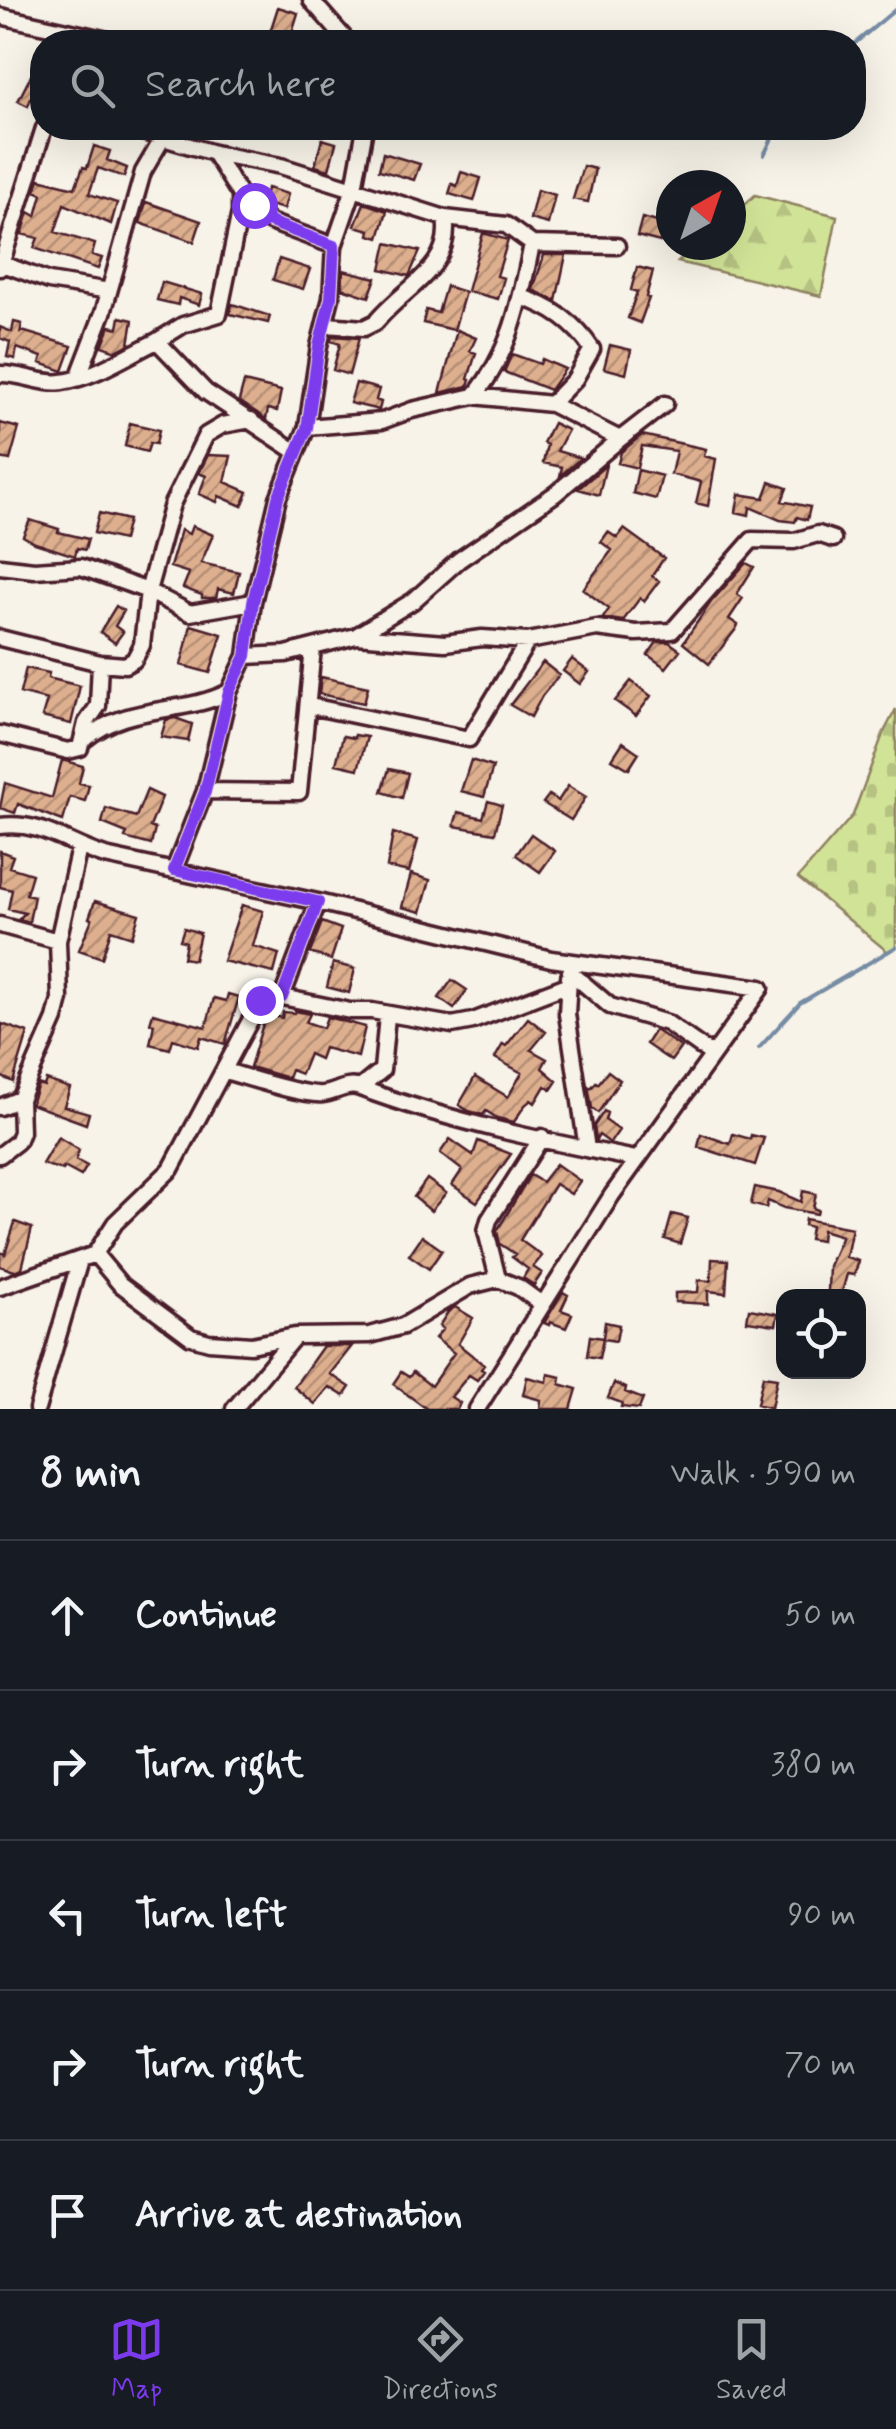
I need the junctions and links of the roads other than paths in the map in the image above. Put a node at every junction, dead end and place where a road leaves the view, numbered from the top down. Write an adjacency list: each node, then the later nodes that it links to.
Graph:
1 (311, 0): 4 (street)
2 (0, 16): 3 (street)
3 (63, 30)
4 (337, 30)
5 (40, 140): 16 (street)
6 (167, 140): 17 (street)
7 (185, 140): 9 (street)
8 (363, 140): 10 (street)
9 (214, 153): 10 (street); 11 (street)
10 (354, 188): 12 (street); 14 (street)
11 (240, 194): 14 (street); 20 (street)
12 (446, 218): 13 (street); 19 (street)
13 (532, 244): 15 (street); 18 (street)
14 (334, 246): 19 (street)
15 (616, 246)
16 (0, 265): 17 (street)
17 (109, 291): 22 (street)
18 (521, 297): 23 (street); 24 (street)
19 (327, 325): 27 (street)
20 (157, 341): 22 (street); 26 (street)
21 (0, 374): 22 (street)
22 (78, 378)
23 (474, 396): 24 (street); 27 (street)
24 (552, 404): 28 (street)
25 (666, 404): 28 (street)
26 (251, 420): 29 (street); 32 (street)
27 (307, 428): 29 (street)
28 (620, 440): 34 (street)
29 (295, 452): 33 (street)
30 (833, 539): 36 (street)
31 (0, 566): 32 (street)
32 (148, 592): 33 (street); 39 (street)
33 (253, 602): 38 (street)
34 (356, 636): 36 (street); 37 (street)
35 (0, 638): 39 (street)
36 (528, 641): 41 (street)
37 (313, 648): 38 (street); 41 (street)
38 (246, 656): 40 (street)
39 (100, 664): 43 (street)
40 (229, 692): 43 (street); 44 (street)
41 (310, 706): 44 (street)
42 (0, 734): 43 (street)
43 (84, 740)
44 (205, 792): 47 (street)
45 (0, 826): 46 (street)
46 (79, 848): 47 (street); 50 (street)
47 (174, 870): 48 (street)
48 (318, 902): 51 (street); 52 (street)
49 (0, 926): 50 (street)
50 (58, 941): 57 (street)
51 (569, 973): 53 (street); 54 (street); 54 (street); 60 (street)
52 (282, 997): 53 (street); 55 (street)
53 (387, 1016): 56 (street)
54 (712, 1054): 62 (street)
55 (225, 1071): 56 (street); 63 (street)
56 (360, 1088): 59 (street)
57 (20, 1099): 58 (street); 61 (street)
58 (0, 1107)
59 (542, 1138): 60 (street); 65 (street)
60 (586, 1149): 62 (street)
61 (0, 1155)
62 (636, 1159): 67 (street)
63 (95, 1254): 64 (street); 68 (street)
64 (80, 1260): 66 (street); 69 (street)
65 (498, 1280): 67 (street); 68 (street)
66 (0, 1287)
67 (543, 1305): 71 (street)
68 (295, 1336): 70 (street)
69 (38, 1409)
70 (234, 1409)
71 (477, 1409)

